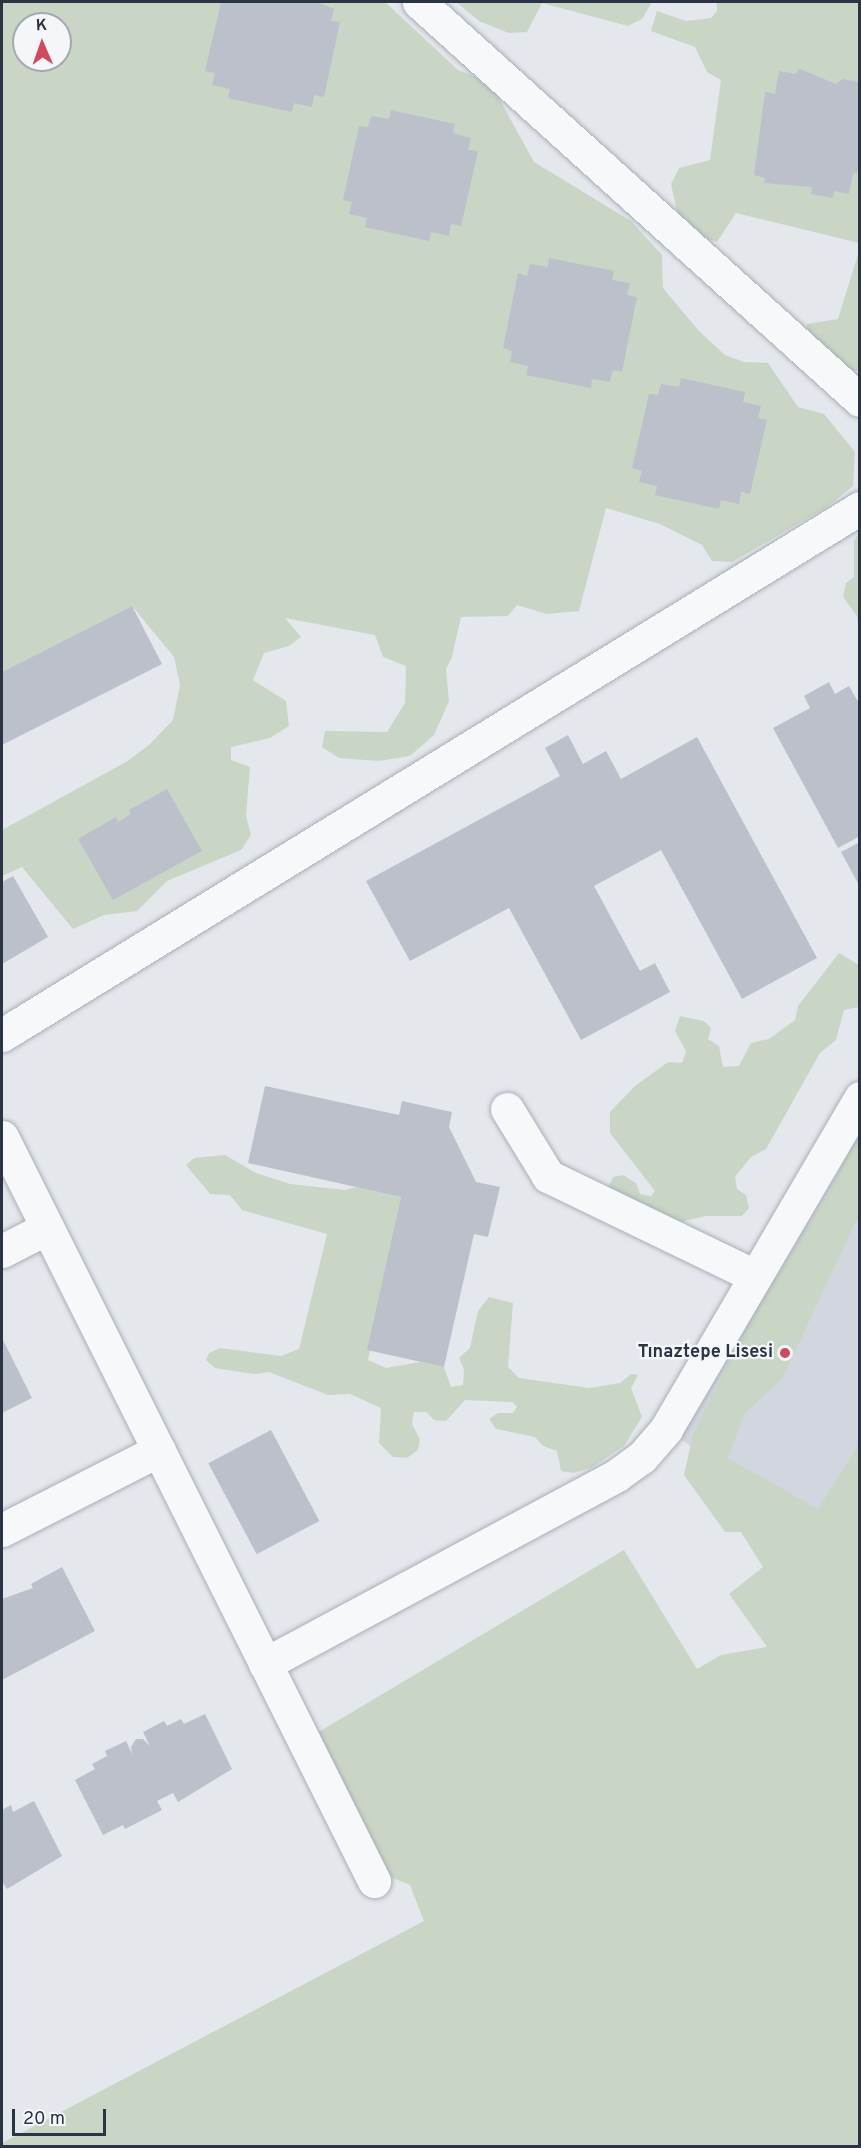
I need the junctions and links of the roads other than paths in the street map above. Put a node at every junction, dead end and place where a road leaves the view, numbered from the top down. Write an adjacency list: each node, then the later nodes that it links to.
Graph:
1 (419, 2): 2 (street)
2 (860, 400)
3 (860, 508): 4 (street)
4 (2, 1035)
5 (860, 1098): 10 (street)
6 (507, 1108): 10 (street)
7 (2, 1137): 8 (street)
8 (47, 1228): 9 (street); 11 (street)
9 (2, 1251)
10 (755, 1276): 13 (street)
11 (159, 1450): 12 (street); 13 (street)
12 (2, 1530)
13 (265, 1664): 14 (street)
14 (374, 1881)

